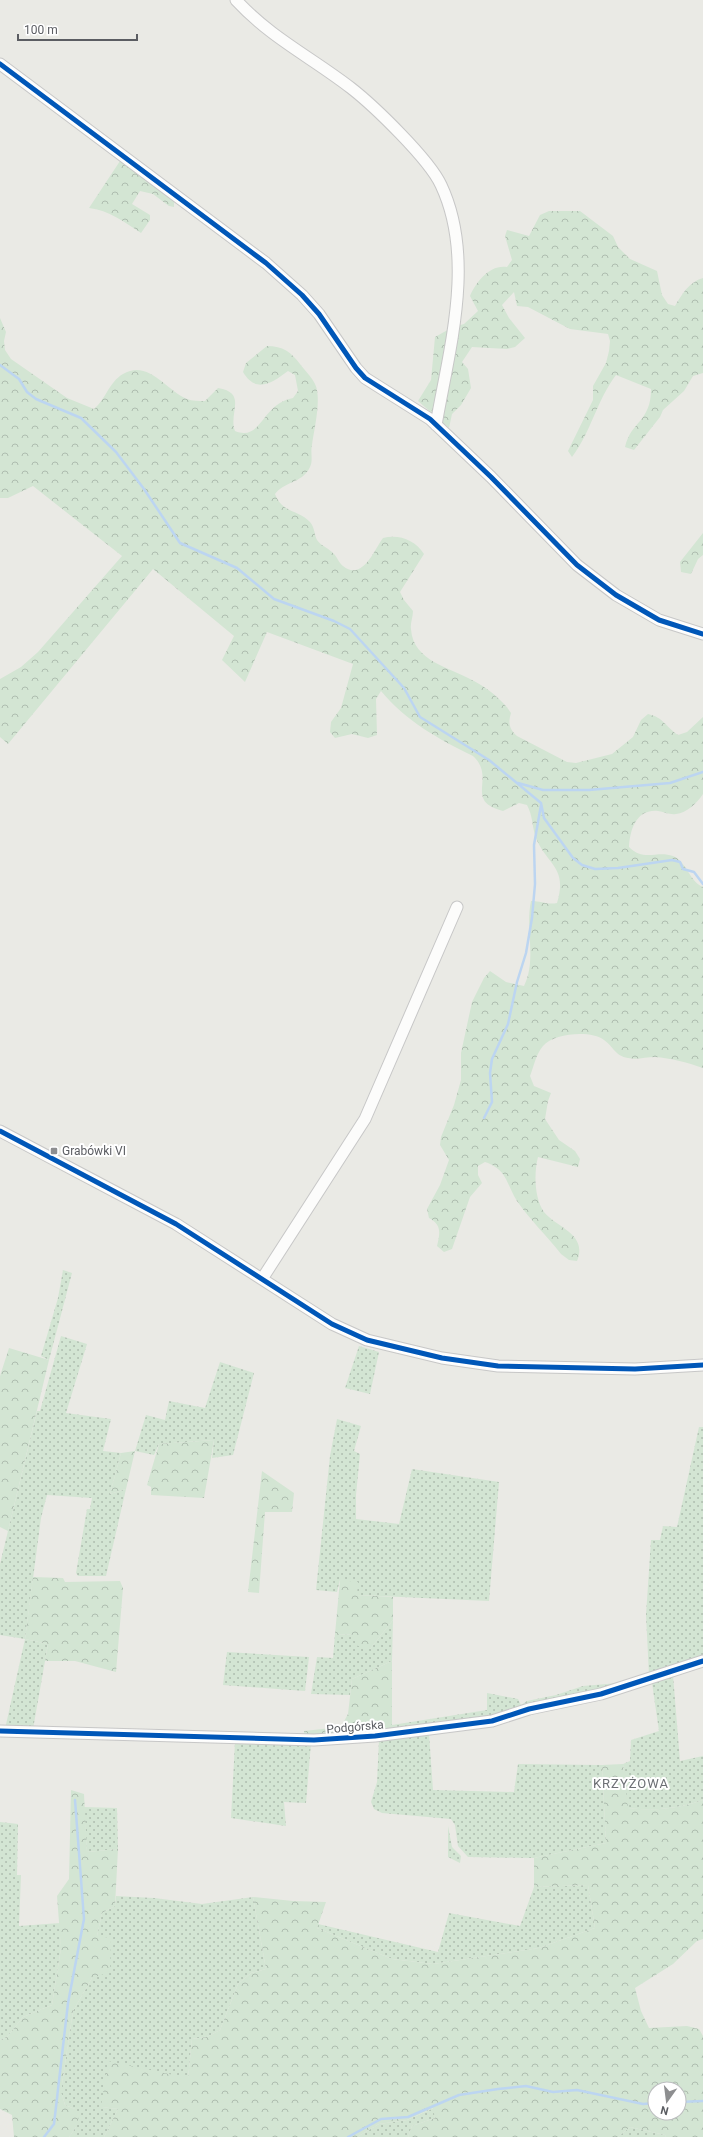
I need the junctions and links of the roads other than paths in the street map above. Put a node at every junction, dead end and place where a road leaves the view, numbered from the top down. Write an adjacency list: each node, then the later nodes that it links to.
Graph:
1 (236, 0): 3 (street)
2 (0, 64): 3 (street)
3 (436, 425): 4 (street)
4 (703, 634)
5 (457, 907): 7 (street)
6 (0, 1131): 7 (street)
7 (262, 1279): 8 (street)
8 (703, 1365)
9 (703, 1661): 10 (street, Podgórska)
10 (0, 1732)

